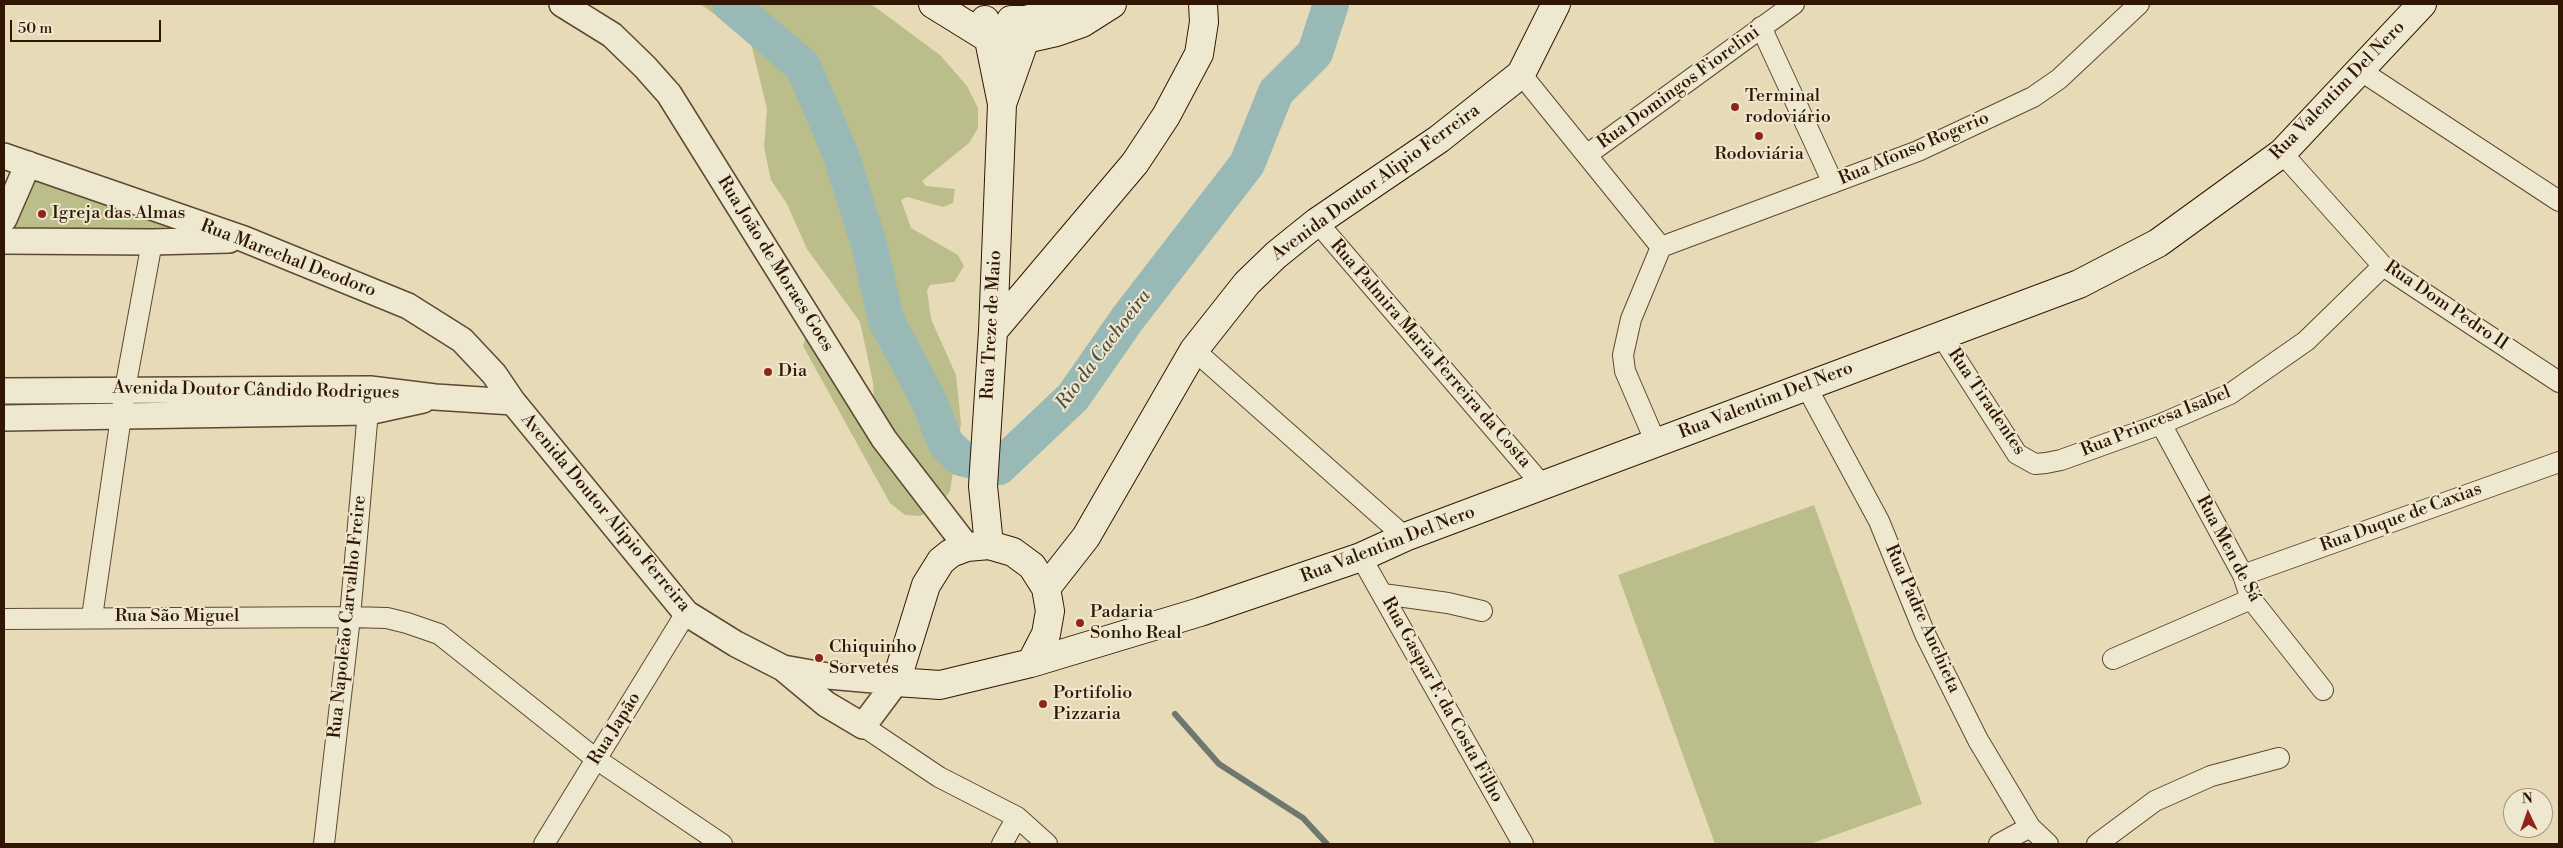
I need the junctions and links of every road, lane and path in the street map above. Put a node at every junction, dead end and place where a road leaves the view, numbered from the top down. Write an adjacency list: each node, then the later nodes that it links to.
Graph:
1 (562, 4): 46 (street, Rua João de Moraes Goes)
2 (933, 4): 11 (main road)
3 (1072, 4): 10 (main road)
4 (1112, 4): 10 (main road)
5 (1204, 4): 29 (main road)
6 (1556, 4): 14 (main road, Avenida Doutor Alipio Ferreira)
7 (1794, 4): 12 (street, Rua Domingos Fiorelini)
8 (2139, 4): 20 (street, Rua Afonso Rogerio)
9 (2422, 4): 13 (main road, Rua Valentim Del Nero)
10 (1024, 21): 11 (main road); 15 (main road, Rua Treze de Maio)
11 (983, 22): 15 (main road, Rua Treze de Maio)
12 (1761, 28): 17 (street, Rua Domingos Fiorelini); 20 (street)
13 (2361, 71): 16 (main road, Rua Valentim Del Nero); 21 (street)
14 (1521, 74): 17 (street); 23 (main road, Avenida Doutor Alipio Ferreira)
15 (1002, 104): 29 (main road, Rua Treze de Maio)
16 (2282, 153): 28 (street, Rua Dom Pedro II); 30 (main road, Rua Valentim Del Nero)
17 (1588, 154): 27 (street)
18 (4, 156): 19 (street, Rua Marechal Deodoro)
19 (28, 164): 22 (street); 24 (street, Rua Marechal Deodoro)
20 (1833, 183): 27 (street, Rua Afonso Rogerio)
21 (2559, 201)
22 (4, 219)
23 (1317, 222): 31 (main road, Avenida Doutor Alipio Ferreira); 44 (street, Rua Palmira Maria Ferreira da Costa)
24 (244, 239): 26 (street); 37 (street, Rua Marechal Deodoro)
25 (4, 241): 26 (street)
26 (152, 242): 34 (street)
27 (1661, 247): 41 (street)
28 (2383, 266): 32 (street, Rua Dom Pedro II); 40 (street, Rua Princesa Isabel)
29 (993, 331): 46 (main road, Rua Treze de Maio)
30 (1941, 335): 33 (main road, Rua Valentim Del Nero); 43 (street, Rua Tiradentes)
31 (1194, 350): 45 (street); 49 (main road, Avenida Doutor Alipio Ferreira)
32 (2559, 382)
33 (1806, 386): 41 (main road, Rua Valentim Del Nero); 66 (street, Rua Padre Anchieta)
34 (125, 389): 35 (street, Avenida Doutor Cândido Rodrigues); 36 (street, Avenida Doutor Cândido Rodrigues); 39 (street)
35 (4, 391)
36 (369, 400): 37 (street, Avenida Doutor Cândido Rodrigues); 39 (street, Avenida Doutor Cândido Rodrigues); 55 (street, Rua Napoleão Carvalho Freire)
37 (513, 402): 53 (street, Avenida Doutor Alipio Ferreira)
38 (4, 418): 39 (street, Avenida Doutor Cândido Rodrigues)
39 (120, 418): 54 (street)
40 (2160, 424): 43 (street, Rua Princesa Isabel); 48 (street, Rua Men de Sá)
41 (1656, 443): 44 (main road, Rua Valentim Del Nero)
42 (2559, 462): 48 (street, Rua Duque de Caxias)
43 (2035, 464)
44 (1543, 486): 45 (main road, Rua Valentim Del Nero)
45 (1405, 538): 47 (main road, Rua Valentim Del Nero)
46 (978, 546): 49 (main road); 60 (main road)
47 (1361, 557): 50 (street, Rua Gaspar F. da Costa Filho); 58 (main road, Rua Valentim Del Nero)
48 (2243, 575): 51 (street, Rua Men de Sá)
49 (1046, 588): 58 (main road)
50 (1383, 594): 52 (street); 72 (street, Rua Gaspar F. da Costa Filho)
51 (2251, 599): 57 (street); 61 (street, Rua Men de Sá)
52 (1482, 611)
53 (686, 613): 59 (street, Avenida Doutor Alipio Ferreira); 64 (street, Rua Japão)
54 (92, 617): 55 (street, Rua São Miguel); 56 (street, Rua São Miguel)
55 (350, 617): 64 (street, Rua São Miguel); 67 (street, Rua Napoleão Carvalho Freire)
56 (4, 619)
57 (2113, 659)
58 (1031, 663): 60 (main road, Rua Valentim Del Nero)
59 (783, 668): 60 (street, Avenida Doutor Alipio Ferreira); 62 (street)
60 (896, 682): 62 (street)
61 (2323, 690)
62 (863, 726): 65 (street)
63 (2279, 758): 75 (street)
64 (596, 759): 68 (street, Rua Japão); 69 (street, Rua São Miguel)
65 (1017, 817): 70 (street); 71 (street)
66 (2030, 827): 73 (street); 74 (street, Rua Padre Anchieta)
67 (324, 844)
68 (544, 844)
69 (722, 844)
70 (1002, 844)
71 (1048, 844)
72 (1523, 844)
73 (1999, 844)
74 (2048, 844)
75 (2097, 844)

